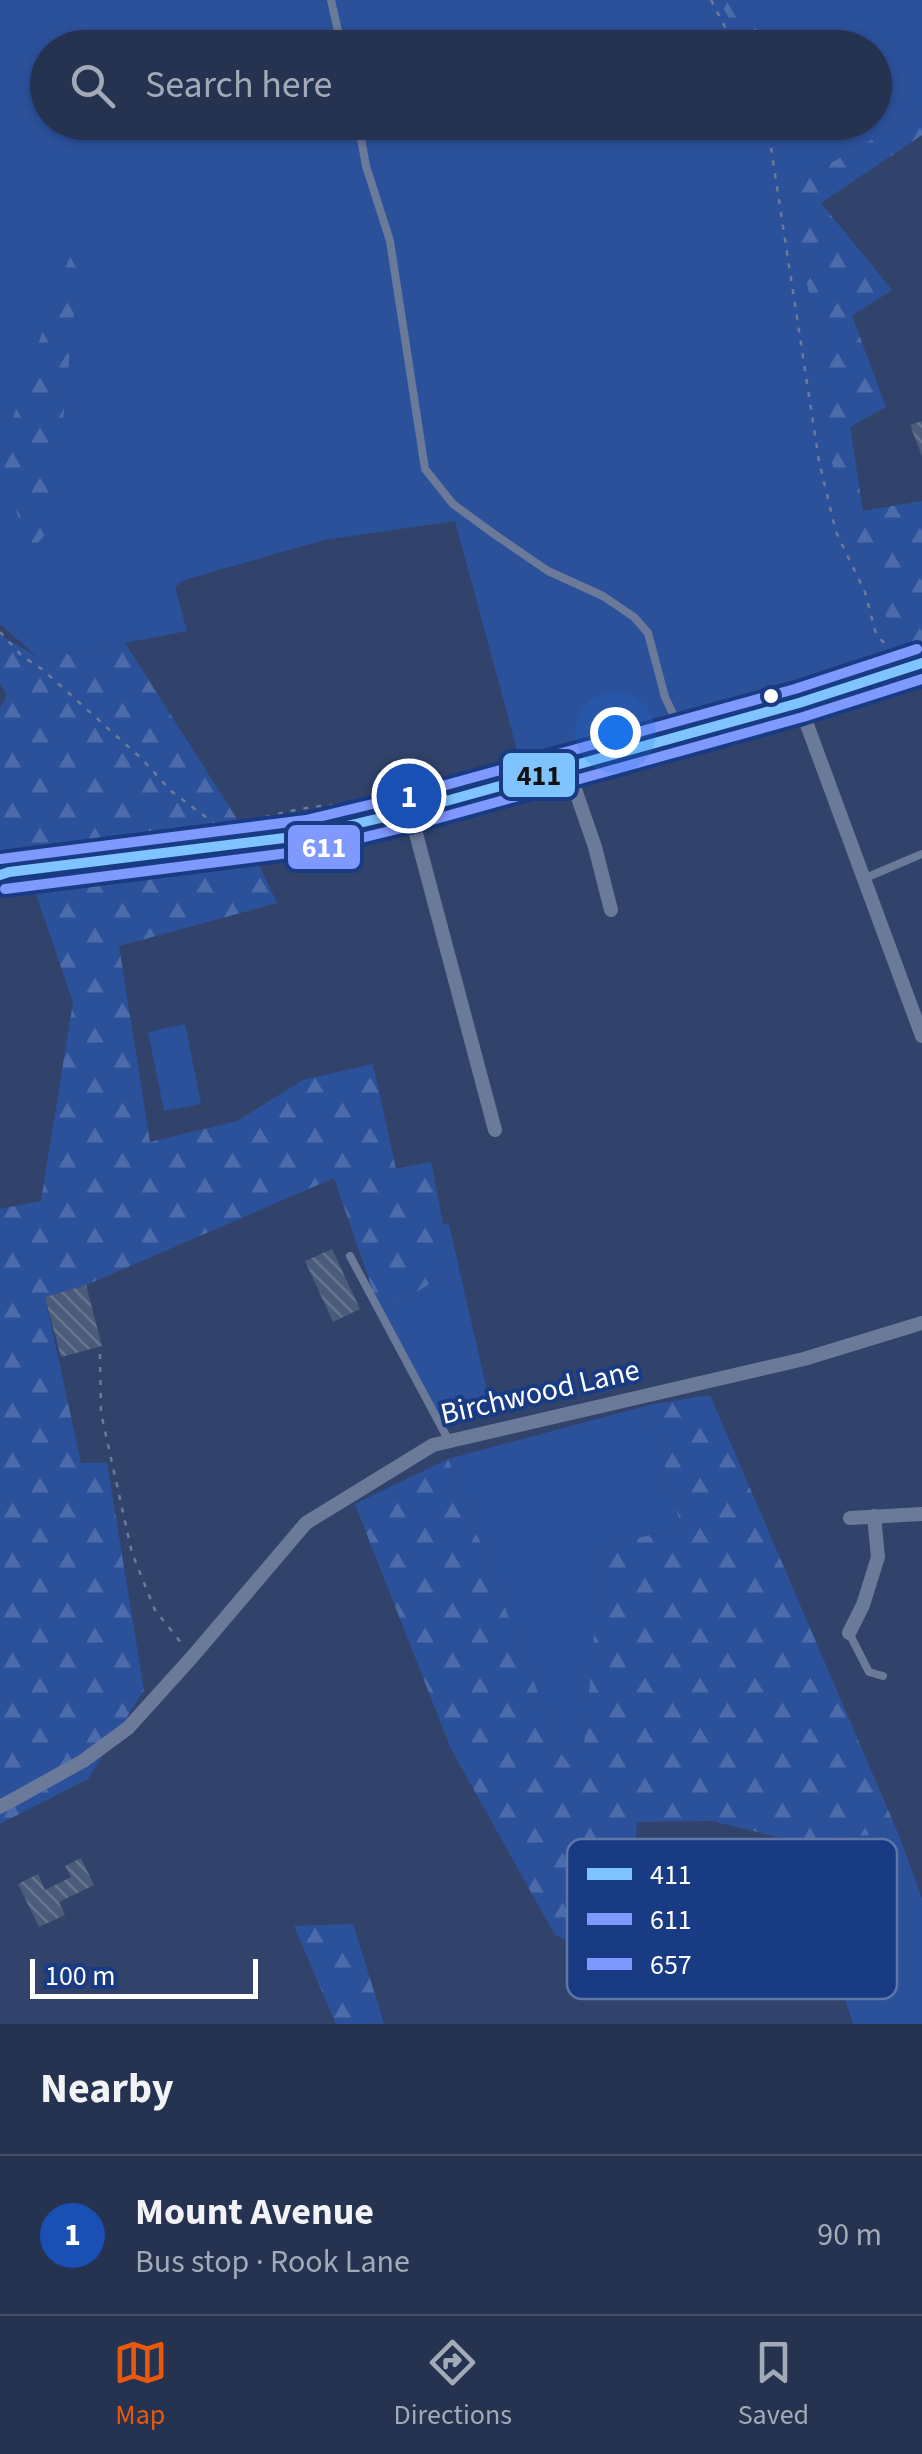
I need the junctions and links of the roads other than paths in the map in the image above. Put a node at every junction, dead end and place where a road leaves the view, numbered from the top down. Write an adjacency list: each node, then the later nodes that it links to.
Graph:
1 (331, 0): 2 (lane)
2 (338, 30)
3 (361, 140): 6 (lane)
4 (922, 664): 5 (main road)
5 (799, 703): 6 (main road); 11 (street)
6 (683, 735): 7 (main road)
7 (567, 766): 8 (main road); 12 (street)
8 (410, 811): 10 (main road); 14 (street)
9 (922, 854): 11 (lane)
10 (0, 876)
11 (863, 879): 13 (street)
12 (612, 910)
13 (922, 1036)
14 (494, 1130)
15 (350, 1256): 17 (lane)
16 (922, 1323): 17 (street, Birchwood Lane)
17 (448, 1441): 23 (street, Birchwood Lane)
18 (922, 1514): 19 (street)
19 (874, 1516): 20 (street); 21 (street)
20 (850, 1518)
21 (849, 1633): 22 (lane)
22 (883, 1676)
23 (0, 1806)

